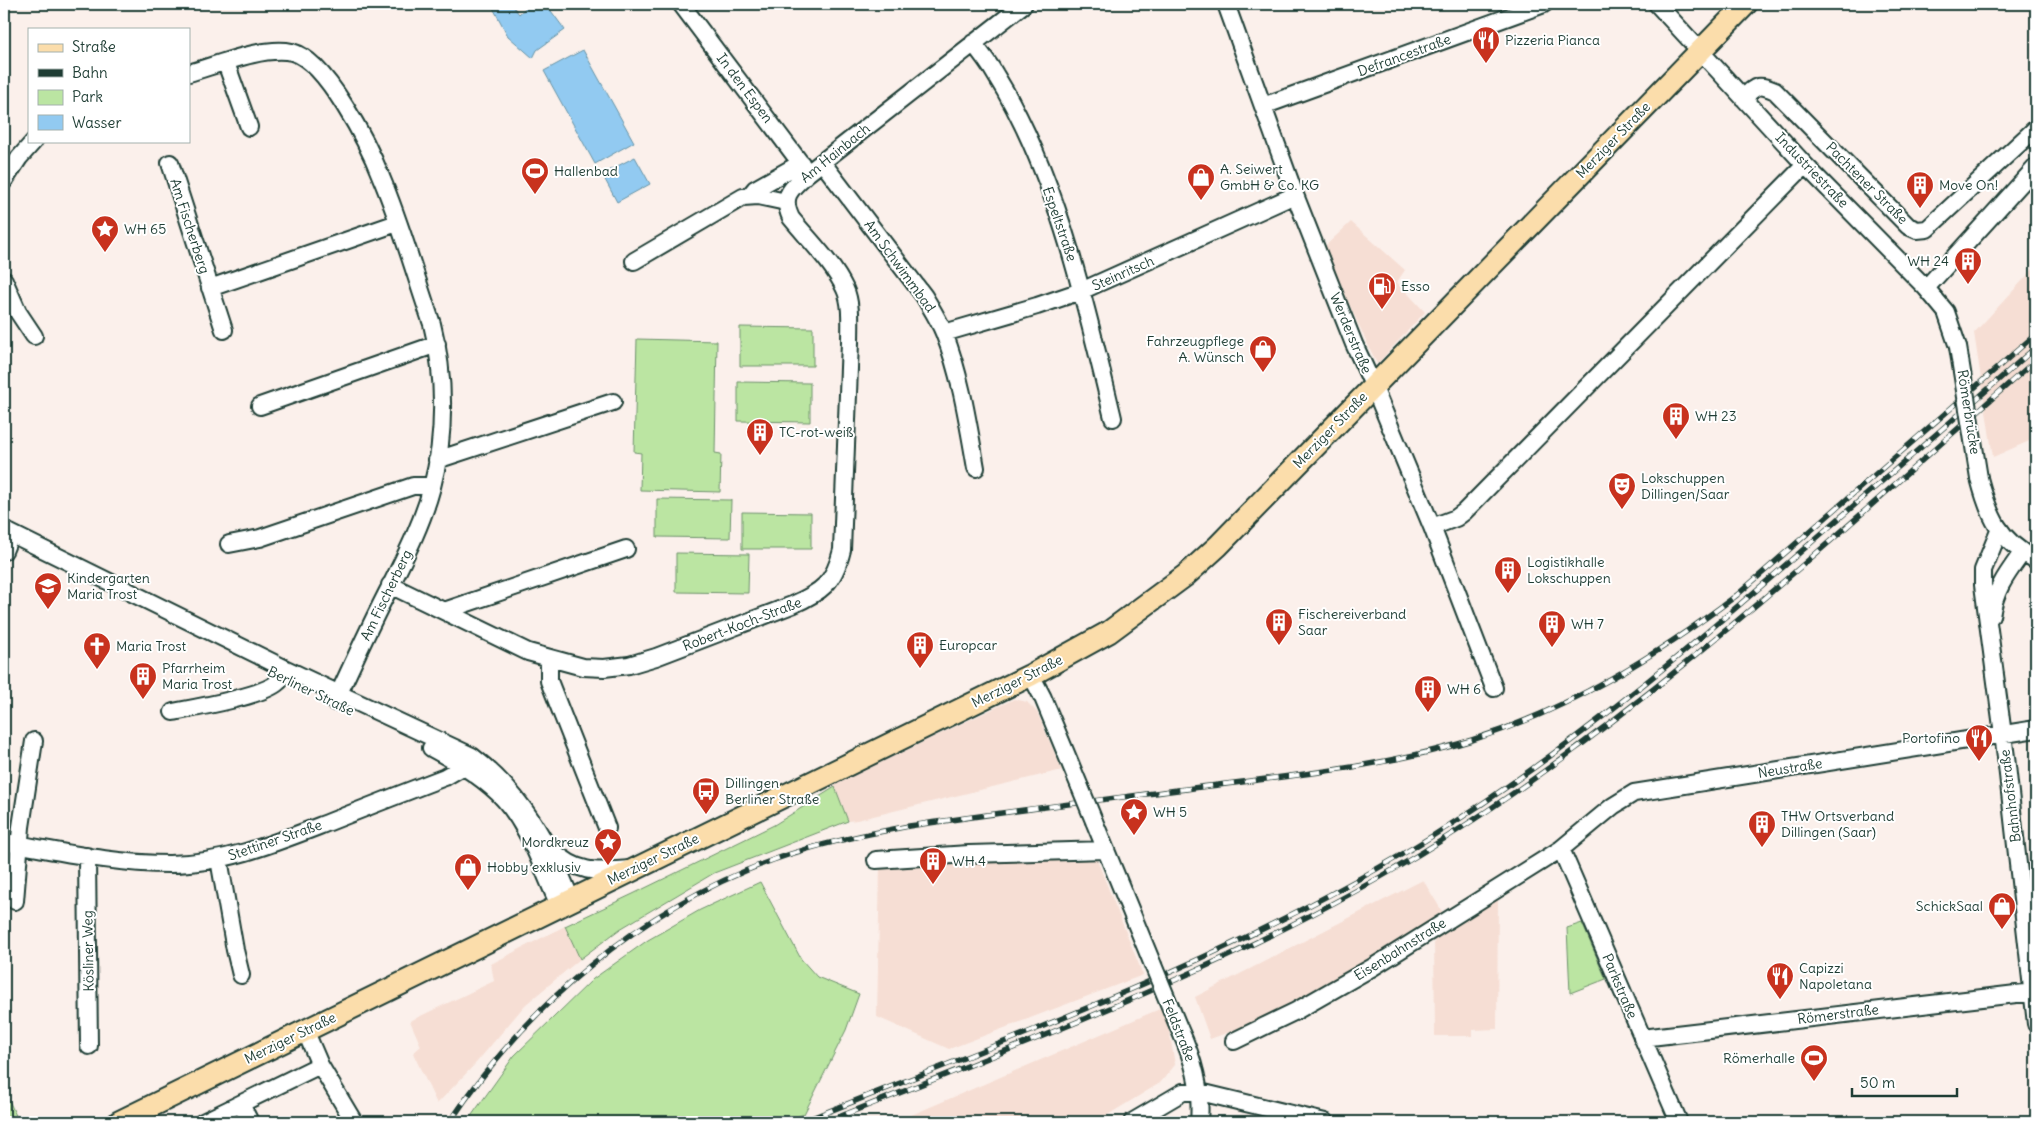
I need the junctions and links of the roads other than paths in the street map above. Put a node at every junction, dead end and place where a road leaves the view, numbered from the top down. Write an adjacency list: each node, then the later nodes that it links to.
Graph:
1 (681, 4): 20 (street, In den Espen)
2 (1024, 4): 7 (street, Am Hainbach)
3 (1226, 4): 12 (street, Werderstraße)
4 (1658, 4): 8 (street, Industriestraße)
5 (1746, 4): 8 (main road, Merziger Straße)
6 (1536, 5): 12 (street, Defrancestraße)
7 (973, 43): 16 (street, Am Hainbach); 30 (street, Espeltstraße)
8 (1699, 51): 11 (street, Industriestraße); 35 (main road, Merziger Straße)
9 (226, 62): 10 (street, Am Fischerberg); 13 (street); 25 (street, Am Fischerberg)
10 (190, 73)
11 (1743, 98): 14 (street, Pachtener Straße); 18 (street, Industriestraße)
12 (1264, 106): 23 (street, Werderstraße)
13 (249, 127)
14 (2036, 128)
15 (33, 142): 21 (street)
16 (822, 162): 20 (street, Am Hainbach); 32 (street, Am Schwimmbad)
17 (170, 164): 28 (street, Am Fischerberg)
18 (1805, 165): 29 (street, Industriestraße); 42 (street)
19 (2036, 167): 29 (street)
20 (805, 168): 22 (street); 24 (street, Am Hainbach)
21 (4, 181)
22 (750, 195): 24 (street); 26 (street)
23 (1295, 195): 30 (street, Steinritsch); 35 (street, Werderstraße)
24 (786, 202): 51 (street, Robert-Koch-Straße)
25 (397, 224): 28 (street, Am Fischerberg); 34 (street, Am Fischerberg)
26 (634, 261)
27 (4, 280): 33 (street)
28 (210, 288): 31 (street, Am Fischerberg)
29 (1926, 288): 43 (street, Römerbrücke, bridge)
30 (1082, 291): 32 (street, Steinritsch); 38 (street, Espeltstraße)
31 (224, 330)
32 (944, 334): 40 (street, Am Schwimmbad)
33 (34, 336)
34 (437, 344): 37 (street); 39 (street, Am Fischerberg)
35 (1373, 385): 42 (street, Werderstraße); 53 (main road, Merziger Straße)
36 (613, 402): 39 (street)
37 (260, 406)
38 (1113, 418)
39 (438, 460): 41 (street, Am Fischerberg)
40 (976, 468)
41 (432, 486): 45 (street); 48 (street, Am Fischerberg)
42 (1432, 527): 54 (street, Werderstraße)
43 (1999, 531): 47 (street); 50 (street, Bahnhofstraße)
44 (6, 539): 52 (street, Berliner Straße)
45 (229, 544)
46 (626, 549): 49 (street)
47 (2029, 556): 50 (street, Bahnhofstraße)
48 (390, 585): 49 (street, Robert-Koch-Straße); 55 (street, Am Fischerberg)
49 (444, 611): 51 (street, Robert-Koch-Straße)
50 (1989, 628): 58 (street, Bahnhofstraße)
51 (549, 659): 61 (street)
52 (284, 673): 55 (street, Berliner Straße); 56 (street)
53 (1031, 675): 65 (street, Feldstraße, bridge); 69 (main road, Merziger Straße)
54 (1494, 688)
55 (337, 698): 60 (street, Berliner Straße)
56 (173, 712)
57 (2036, 729): 58 (street, Neustraße)
58 (2003, 734): 64 (street, Neustraße); 70 (street, Bahnhofstraße)
59 (34, 742): 62 (street)
60 (468, 761): 63 (street, Berliner Straße); 67 (street, Stettiner Straße); 72 (street, Berliner Straße)
61 (607, 828)
62 (11, 843): 66 (street, Stettiner Straße); 71 (street)
63 (547, 846): 69 (street, Berliner Straße); 72 (street, Berliner Straße)
64 (1562, 849): 77 (street, Parkstraße); 78 (street, Eisenbahnstraße)
65 (1106, 850): 68 (street); 81 (street, Feldstraße, bridge)
66 (87, 856): 67 (street, Stettiner Straße); 79 (street, Kösliner Weg)
67 (220, 859): 73 (street)
68 (876, 860)
69 (634, 868): 72 (main road, Merziger Straße)
70 (2030, 898): 74 (street, Bahnhofstraße)
71 (15, 901)
72 (565, 903): 76 (main road, Merziger Straße)
73 (241, 974)
74 (2033, 992): 75 (street, Bahnhofstraße); 77 (street, Römerstraße)
75 (2036, 1024)
76 (305, 1030): 80 (street); 83 (main road, Merziger Straße)
77 (1642, 1038): 90 (street, Parkstraße)
78 (1234, 1041)
79 (89, 1046)
80 (320, 1065): 82 (street); 86 (street)
81 (1200, 1092): 87 (street); 88 (street, Feldstraße); 89 (street)
82 (241, 1104): 84 (street); 85 (street)
83 (119, 1122)
84 (203, 1122)
85 (250, 1122)
86 (354, 1122)
87 (1132, 1122)
88 (1199, 1122)
89 (1325, 1122)
90 (1679, 1122)

